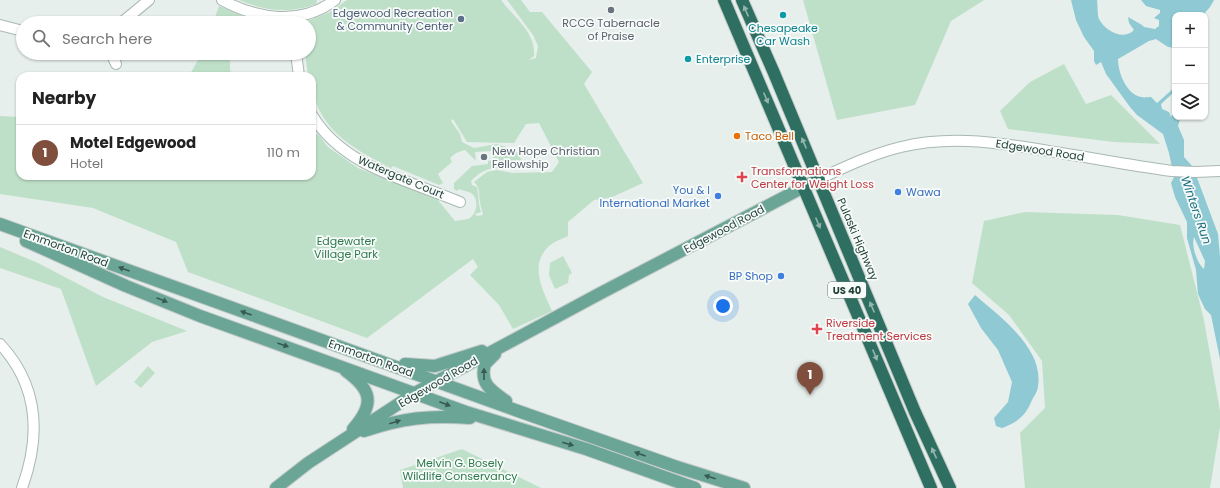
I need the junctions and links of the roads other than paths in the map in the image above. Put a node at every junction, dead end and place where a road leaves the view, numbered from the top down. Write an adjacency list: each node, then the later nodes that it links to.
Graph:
1 (149, 0): 6 (street)
2 (222, 0): 7 (street)
3 (335, 0): 8 (street)
4 (724, 0): 18 (highway, US 40, one-way to 18)
5 (742, 0): 17 (highway, Pulaski Highway / US 40, one-way to 5)
6 (130, 16)
7 (265, 16)
8 (301, 16)
9 (1, 28): 10 (street)
10 (16, 30)
11 (114, 60): 13 (street)
12 (297, 60): 14 (street)
13 (116, 64)
14 (298, 72)
15 (316, 121): 19 (street, Watergate Court)
16 (1220, 171): 17 (street, Edgewood Road)
17 (819, 179): 18 (main road, Edgewood Road); 36 (highway, Pulaski Highway / US 40, one-way to 17)
18 (803, 187): 23 (main road, Edgewood Road); 35 (highway, US 40, one-way to 35)
19 (460, 202)
20 (0, 224): 24 (main road, Emmorton Road, one-way to 20)
21 (0, 228): 25 (main road, Emmorton Road, one-way to 25)
22 (0, 344): 31 (street)
23 (501, 347): 24 (main road); 26 (main road, Edgewood Road); 28 (main road, one-way to 23)
24 (373, 358): 26 (main road, Emmorton Road)
25 (336, 364): 27 (main road, Emmorton Road); 30 (main road)
26 (436, 381): 27 (main road, Edgewood Road); 28 (main road, Emmorton Road)
27 (415, 393): 29 (main road, Emmorton Road, one-way to 29); 30 (main road, Edgewood Road)
28 (518, 411): 34 (main road, Emmorton Road, one-way to 28)
29 (504, 425): 30 (main road, one-way to 29); 33 (main road, Emmorton Road, one-way to 33)
30 (344, 439): 32 (main road, Edgewood Road)
31 (22, 488)
32 (276, 488)
33 (695, 488)
34 (744, 488)
35 (931, 488)
36 (950, 488)

